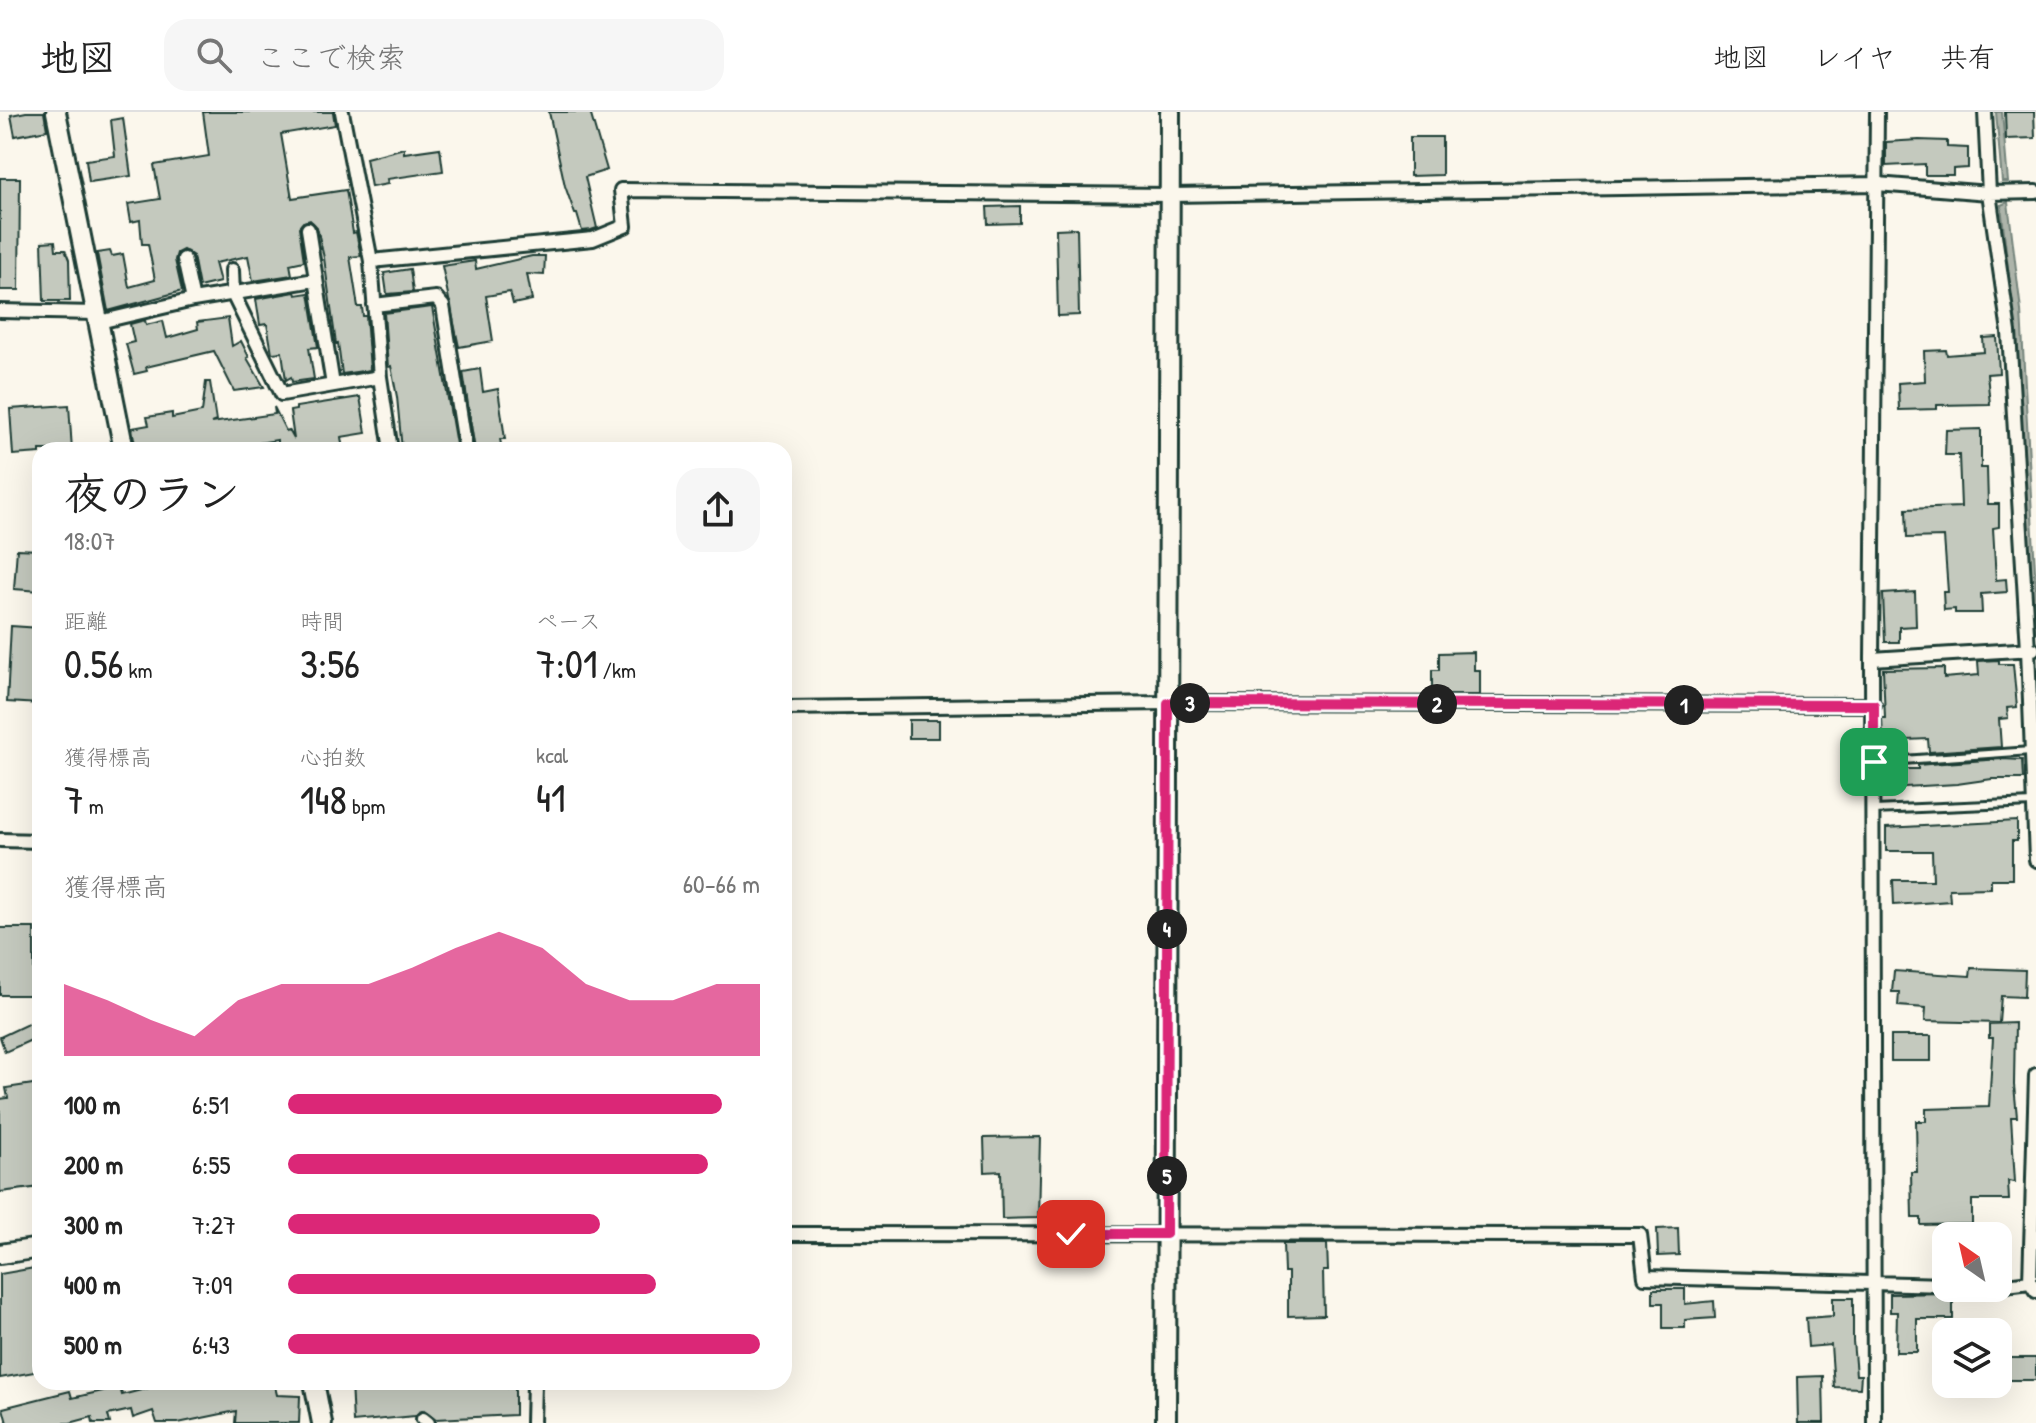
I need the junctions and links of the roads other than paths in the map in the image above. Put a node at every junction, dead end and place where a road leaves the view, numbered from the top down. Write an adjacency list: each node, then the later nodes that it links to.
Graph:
1 (56, 112): 19 (street)
2 (342, 112): 12 (street)
3 (1170, 112): 9 (street)
4 (1877, 112): 6 (street)
5 (1985, 112): 8 (street)
6 (1877, 184): 8 (street); 9 (street); 26 (street)
7 (2036, 192): 8 (street)
8 (1989, 193): 25 (street)
9 (1171, 195): 12 (street); 27 (street)
10 (308, 229): 14 (street)
11 (184, 259): 16 (street)
12 (371, 261): 17 (street)
13 (232, 270): 15 (street)
14 (315, 280): 15 (street); 21 (street)
15 (233, 294): 16 (street); 21 (street)
16 (193, 300): 19 (street)
17 (374, 305): 20 (street); 24 (street)
18 (0, 311): 19 (street)
19 (98, 318): 22 (street)
20 (380, 377): 21 (street); 23 (street)
21 (333, 385)
22 (122, 442)
23 (390, 442)
24 (465, 442)
25 (2032, 649): 26 (street); 30 (street)
26 (1872, 659): 28 (street)
27 (1168, 703): 28 (street); 29 (street); 41 (street)
28 (1874, 705): 31 (street)
29 (792, 708)
30 (2031, 751): 31 (lane); 32 (street)
31 (1874, 762): 33 (street)
32 (2033, 803): 33 (lane); 36 (street)
33 (1874, 810): 44 (street)
34 (0, 840): 35 (street)
35 (32, 841)
36 (2035, 841): 37 (street)
37 (2036, 860)
38 (2036, 1075): 39 (street)
39 (2034, 1225): 47 (street)
40 (792, 1234): 41 (street)
41 (1166, 1234): 44 (street); 52 (street)
42 (32, 1249): 43 (street)
43 (0, 1254)
44 (1874, 1283): 45 (street); 53 (street)
45 (1932, 1285)
46 (2012, 1286): 47 (street)
47 (2033, 1287)
48 (316, 1390): 50 (street)
49 (534, 1390): 51 (street)
50 (322, 1423)
51 (533, 1423)
52 (1166, 1423)
53 (1874, 1423)

